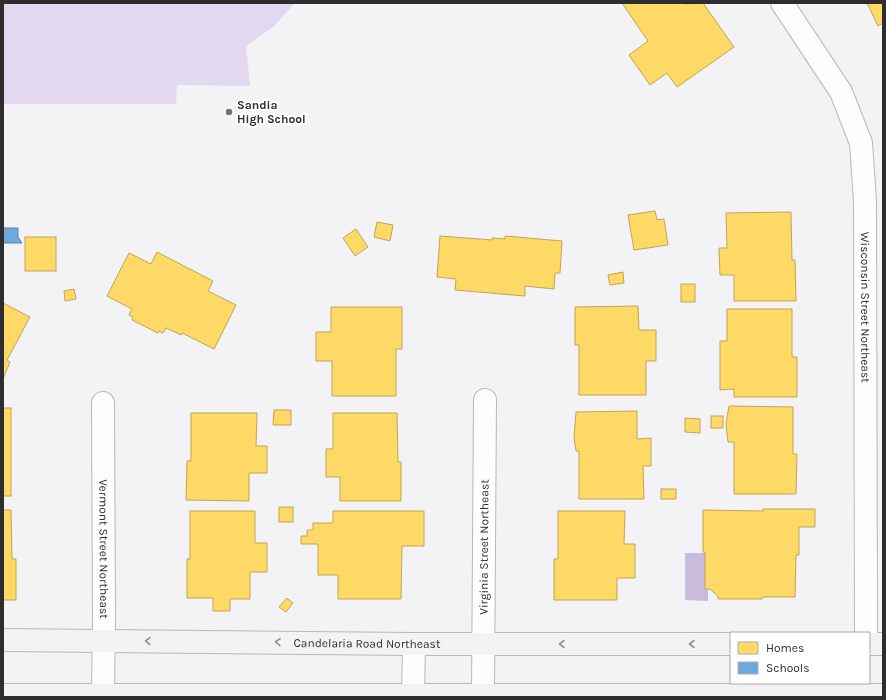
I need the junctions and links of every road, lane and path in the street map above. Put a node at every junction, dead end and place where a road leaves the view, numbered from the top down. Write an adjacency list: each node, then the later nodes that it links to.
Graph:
1 (782, 3): 4 (street, Wisconsin Street Northeast)
2 (484, 400): 8 (street, Virginia Street Northeast)
3 (103, 404): 6 (street, Vermont Street Northeast)
4 (866, 632)
5 (3, 640): 6 (main road, Candelaria Road Northeast)
6 (104, 640): 7 (main road, Candelaria Road Northeast, one-way to 6); 15 (street, Vermont Street Northeast)
7 (414, 644): 8 (main road, Candelaria Road Northeast); 16 (street)
8 (484, 644): 9 (main road, Candelaria Road Northeast, one-way to 8); 13 (street, Virginia Street Northeast)
9 (730, 644)
10 (870, 644): 11 (main road)
11 (883, 644)
12 (870, 692): 13 (main road)
13 (483, 694): 16 (main road)
14 (3, 695): 15 (main road)
15 (103, 695): 16 (main road)
16 (413, 696)

